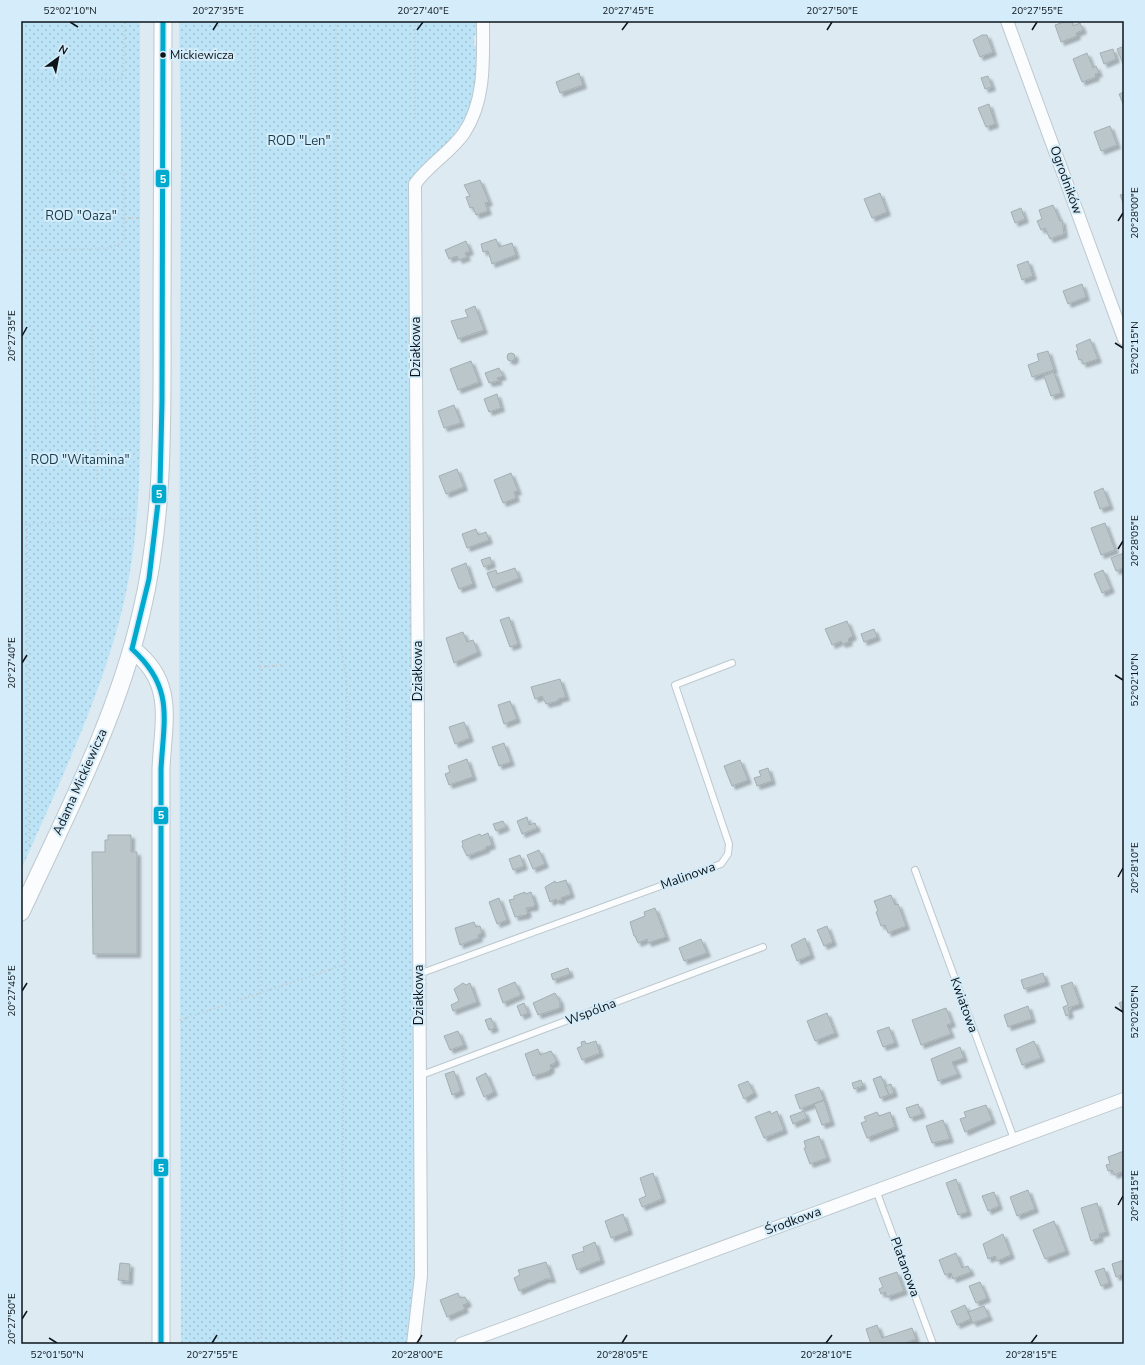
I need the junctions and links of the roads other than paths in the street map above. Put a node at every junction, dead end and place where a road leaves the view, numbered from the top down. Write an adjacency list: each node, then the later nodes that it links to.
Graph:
1 (163, 21): 5 (street, Adama Mickiewicza)
2 (483, 21): 10 (street, Działkowa)
3 (1007, 21): 4 (street, Ogrodników)
4 (1124, 339)
5 (132, 649): 8 (street, Adama Mickiewicza); 15 (street)
6 (732, 663): 10 (lane, Malinowa)
7 (915, 870): 13 (lane, Kwiatowa)
8 (21, 912)
9 (763, 947): 11 (lane, Wspólna)
10 (419, 974): 11 (street, Działkowa)
11 (420, 1076): 16 (street, Działkowa)
12 (1124, 1099): 13 (street, Środkowa)
13 (1014, 1139): 14 (street, Środkowa)
14 (876, 1190): 17 (street, Środkowa); 18 (lane, Platanowa)
15 (161, 1344)
16 (413, 1344)
17 (461, 1344)
18 (933, 1344)

